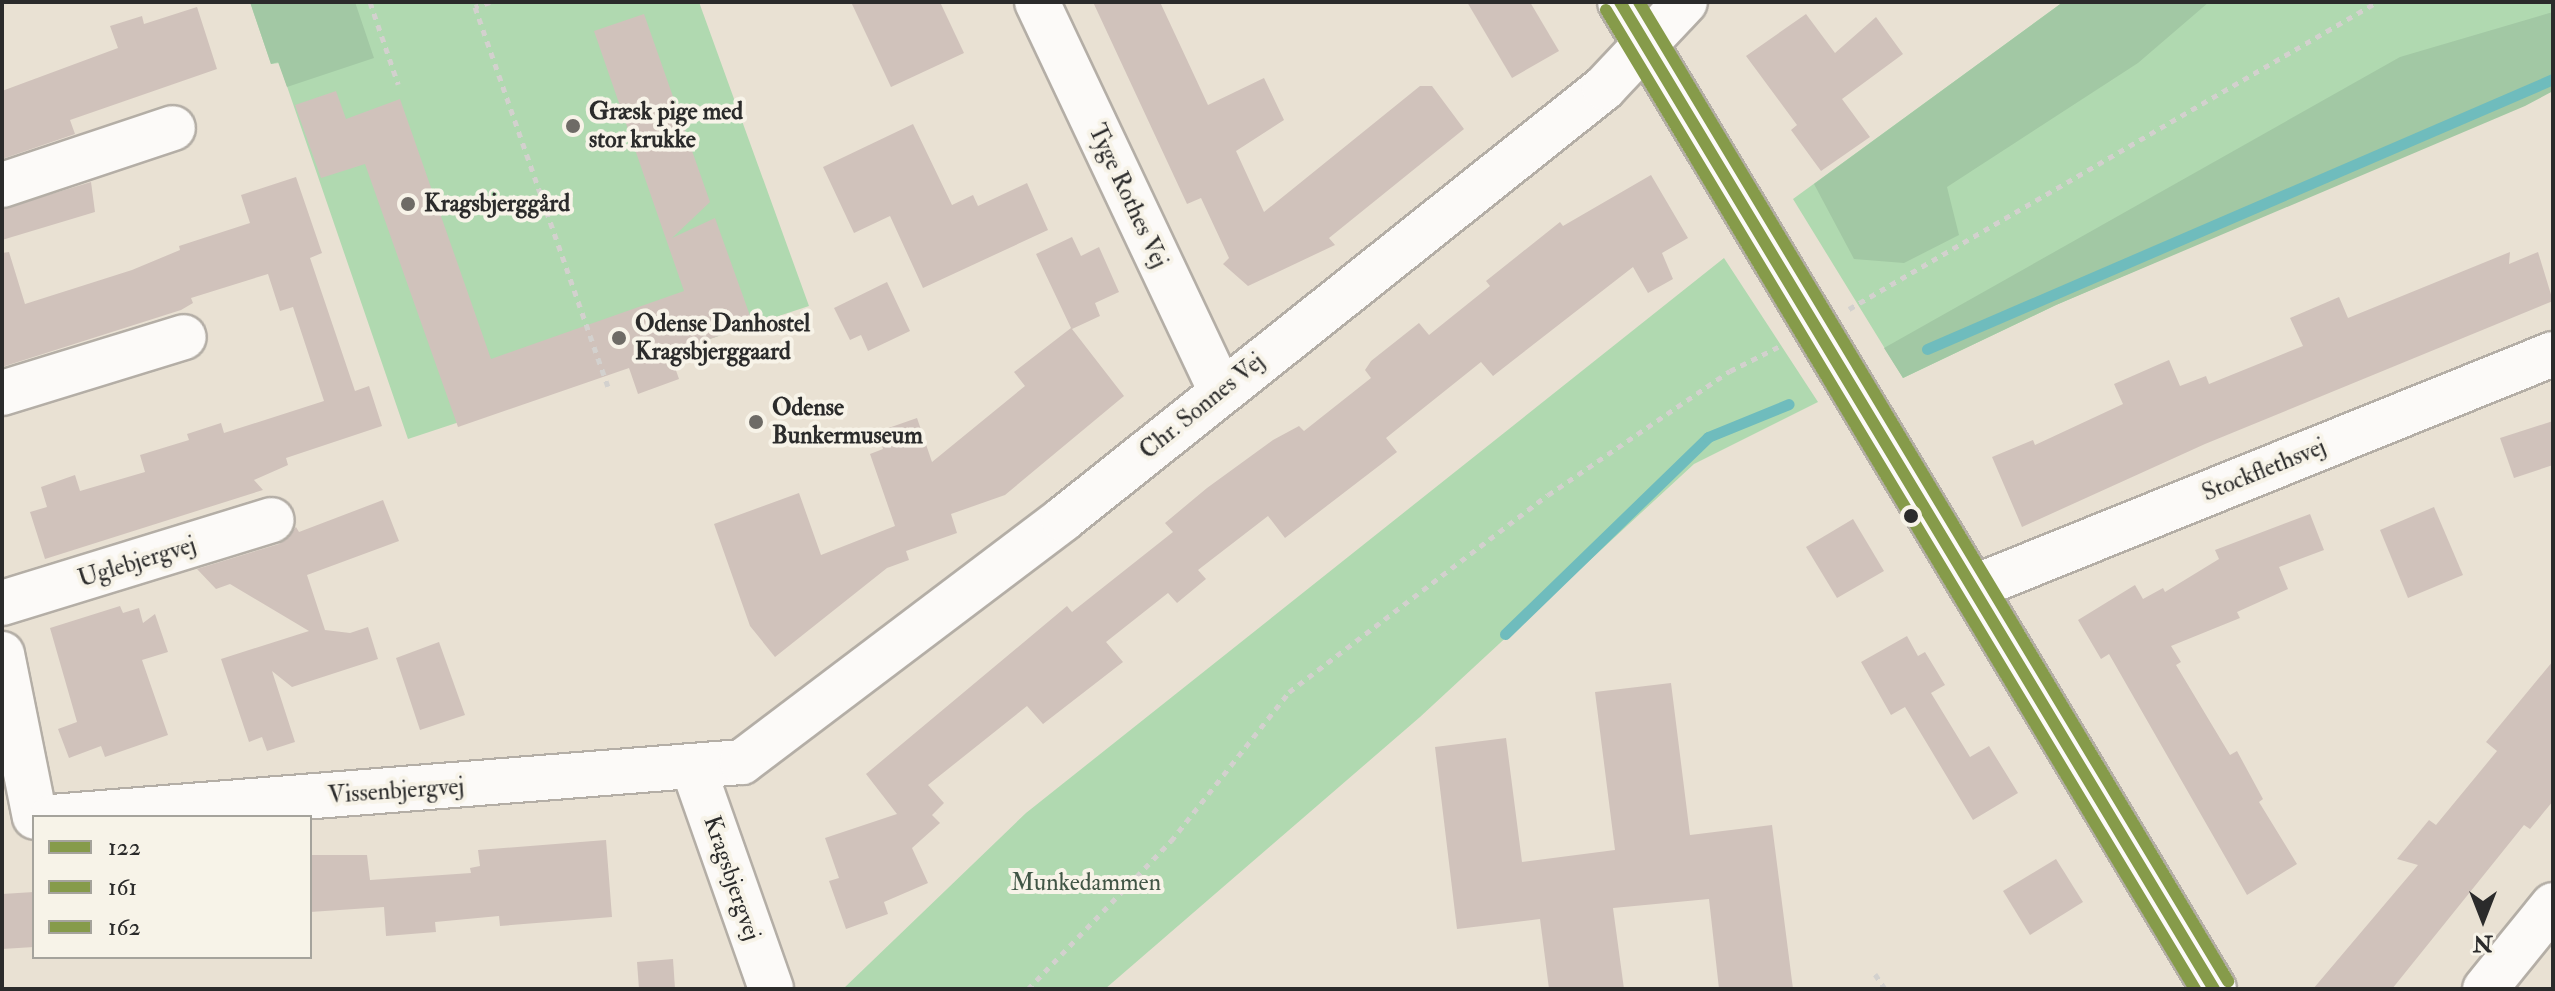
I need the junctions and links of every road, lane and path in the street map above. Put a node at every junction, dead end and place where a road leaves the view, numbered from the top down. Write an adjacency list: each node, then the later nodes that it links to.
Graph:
1 (370, 2): 8 (path)
2 (490, 2): 14 (path)
3 (1037, 2): 15 (street, Tyge Rothes Vej)
4 (1620, 2): 7 (street)
5 (1685, 2): 7 (street, Chr. Sonnes Vej)
6 (2377, 2): 11 (path)
7 (1644, 45): 11 (street); 15 (street, Chr. Sonnes Vej)
8 (398, 84)
9 (173, 128): 10 (street)
10 (2, 185)
11 (1819, 326): 18 (street); 29 (path)
12 (184, 337): 16 (street)
13 (2553, 354): 18 (street, Stockflethsvej)
14 (608, 386)
15 (1220, 389): 21 (street, Chr. Sonnes Vej)
16 (2, 393)
17 (272, 520): 19 (street, Uglebjergvej)
18 (1975, 587): 31 (street)
19 (2, 603)
20 (2, 654): 22 (street)
21 (693, 767): 23 (street, Vissenbjergvej); 28 (street, Kragsbjergvej)
22 (33, 815)
23 (78, 815)
24 (32, 818): 25 (street)
25 (2, 821)
26 (2553, 905): 32 (street)
27 (1875, 974): 30 (path)
28 (771, 989)
29 (1028, 989)
30 (1885, 989)
31 (2214, 989)
32 (2485, 989)

